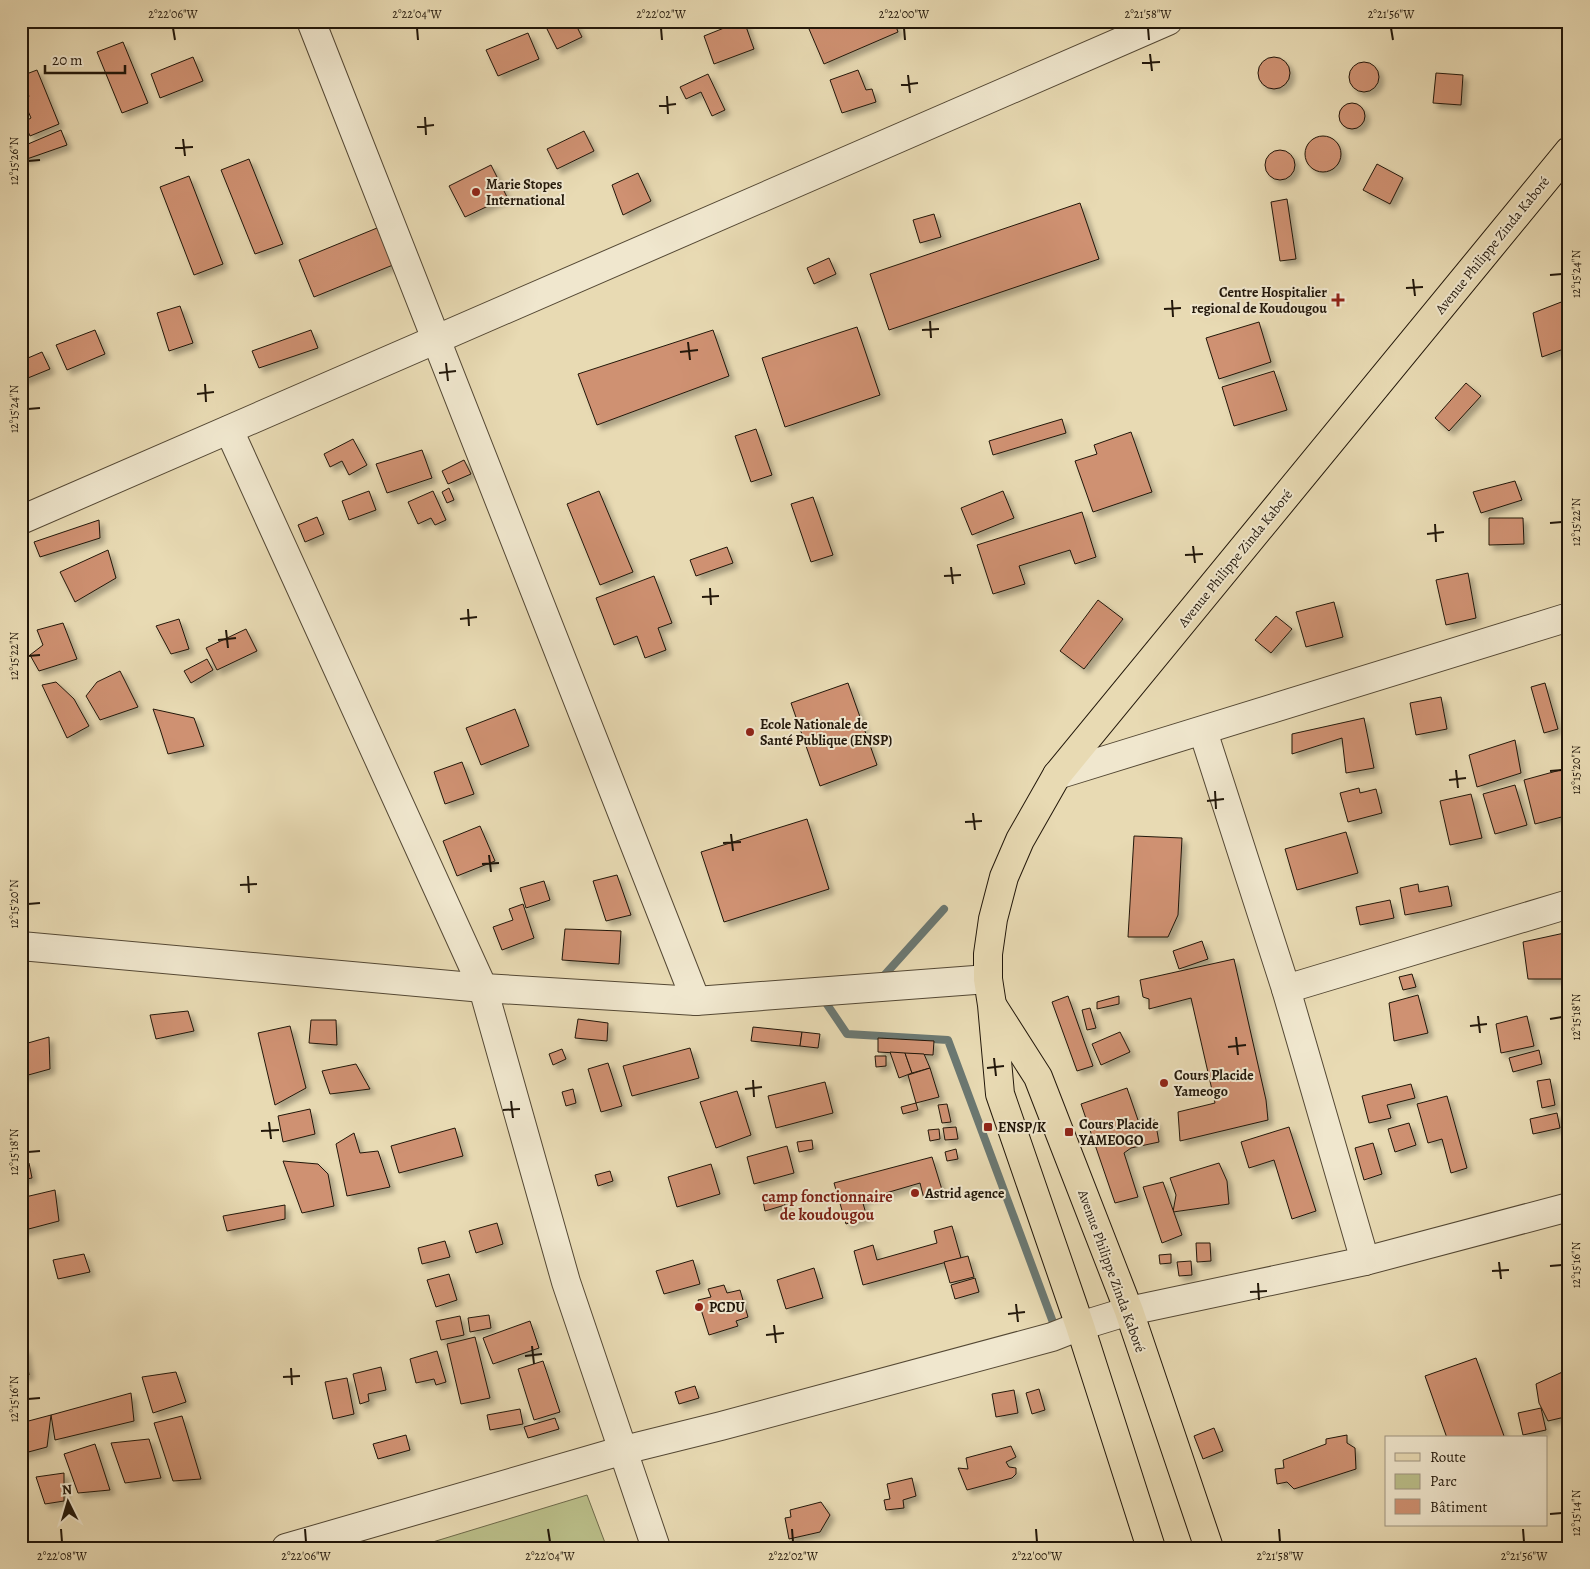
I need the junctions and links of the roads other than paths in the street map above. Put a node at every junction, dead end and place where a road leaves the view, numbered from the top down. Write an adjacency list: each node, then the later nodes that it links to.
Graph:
1 (311, 21): 4 (street)
2 (1168, 21): 4 (street)
3 (1569, 151): 9 (main road, Avenue Philippe Zinda Kaboré)
4 (436, 339): 5 (street); 15 (street)
5 (229, 430): 6 (street); 12 (street)
6 (21, 520)
7 (1569, 618): 8 (street)
8 (1203, 730): 9 (street); 13 (street)
9 (1057, 775): 14 (main road, Avenue Philippe Zinda Kaboré)
10 (1569, 904): 13 (street)
11 (21, 946): 12 (street)
12 (483, 988): 15 (street); 20 (street)
13 (1286, 989): 17 (street)
14 (990, 992): 15 (street); 18 (main road, Avenue Philippe Zinda Kaboré); 19 (main road, Avenue Philippe Zinda Kaboré)
15 (696, 1001)
16 (1569, 1207): 17 (street)
17 (1365, 1261): 18 (street)
18 (1129, 1311): 19 (street); 24 (main road, Avenue Philippe Zinda Kaboré)
19 (1080, 1326): 20 (street); 23 (main road, Avenue Philippe Zinda Kaboré)
20 (624, 1450): 21 (street); 22 (street)
21 (286, 1548)
22 (656, 1548)
23 (1152, 1548)
24 (1209, 1548)

